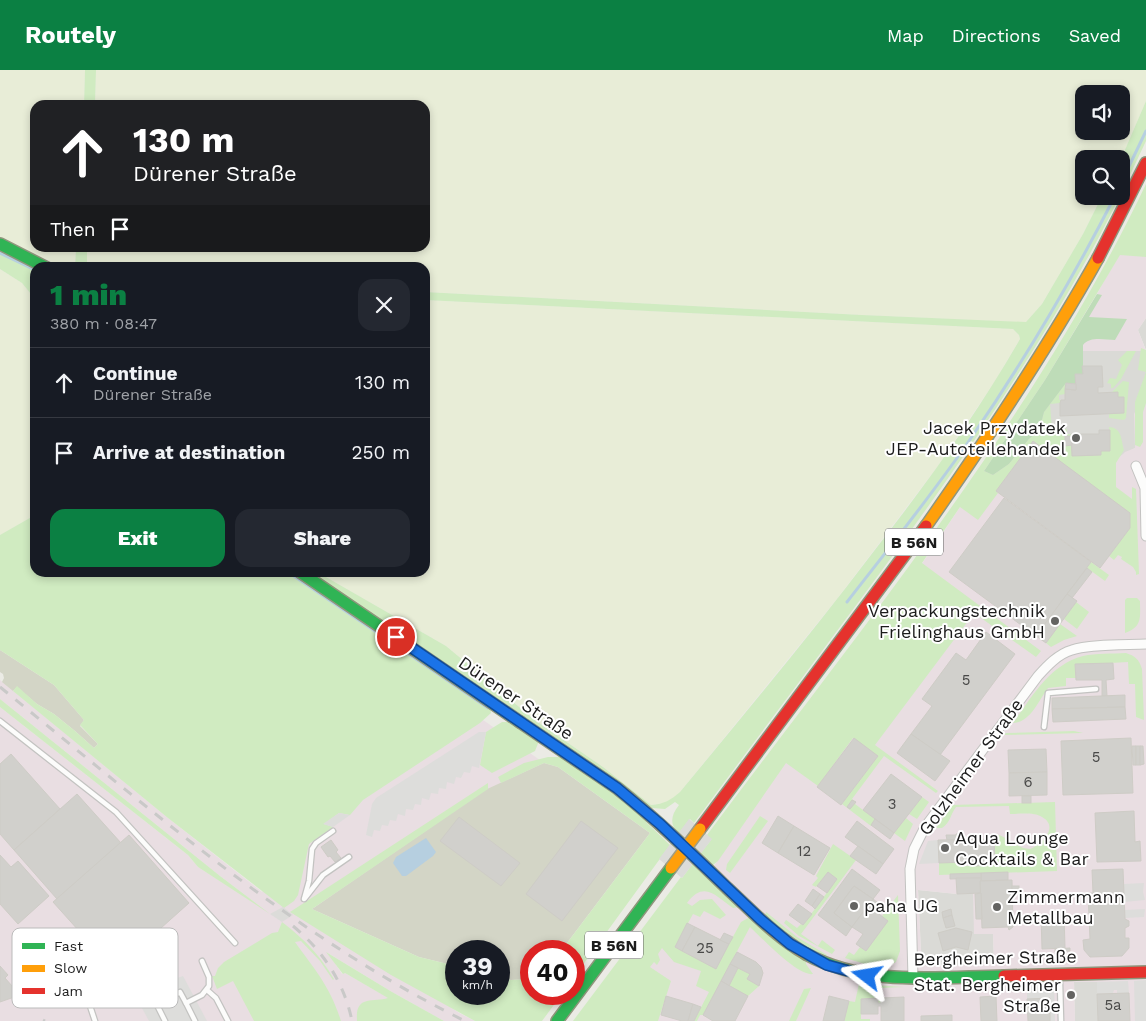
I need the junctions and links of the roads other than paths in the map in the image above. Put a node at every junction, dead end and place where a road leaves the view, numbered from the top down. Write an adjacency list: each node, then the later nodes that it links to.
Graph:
1 (1146, 163): 28 (main road, B 56N, bridge)
2 (0, 244): 3 (main road)
3 (36, 262)
4 (1136, 466): 5 (street)
5 (1146, 536)
6 (307, 577): 13 (main road, Dürener Straße)
7 (1146, 644): 17 (street, Golzheimer Straße)
8 (1096, 690): 10 (lane)
9 (0, 721): 14 (lane)
10 (1044, 727)
11 (333, 831): 12 (lane)
12 (349, 857)
13 (703, 864): 17 (main road, Bergheimer Straße)
14 (235, 943)
15 (202, 961): 19 (lane)
16 (1146, 972): 17 (main road, Bergheimer Straße)
17 (913, 978)
18 (1060, 983): 29 (lane)
19 (207, 990): 21 (lane); 27 (lane)
20 (178, 993): 21 (lane)
21 (186, 1002): 26 (lane)
22 (91, 1008): 24 (lane)
23 (158, 1008): 25 (lane)
24 (95, 1021)
25 (165, 1021)
26 (195, 1021)
27 (228, 1021)
28 (557, 1021)
29 (1061, 1021)

